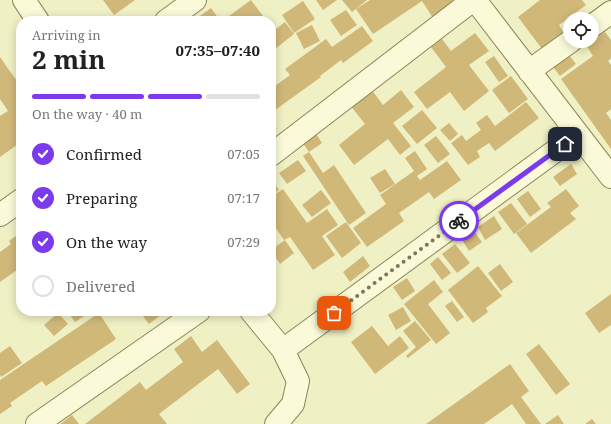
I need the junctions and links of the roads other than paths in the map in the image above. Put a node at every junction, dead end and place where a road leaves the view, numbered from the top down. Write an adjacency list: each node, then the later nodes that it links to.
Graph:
1 (24, 0): 5 (street)
2 (195, 0): 6 (street)
3 (474, 0): 9 (street); 11 (street)
4 (611, 12): 7 (street)
5 (35, 16)
6 (173, 16)
7 (599, 21)
8 (563, 47): 9 (street)
9 (530, 71): 10 (street)
10 (577, 135): 12 (street); 17 (street)
11 (276, 151)
12 (611, 178)
13 (16, 204): 14 (street)
14 (0, 215)
15 (191, 316): 18 (street)
16 (255, 316): 17 (street)
17 (283, 350): 19 (street)
18 (37, 424)
19 (276, 424)

